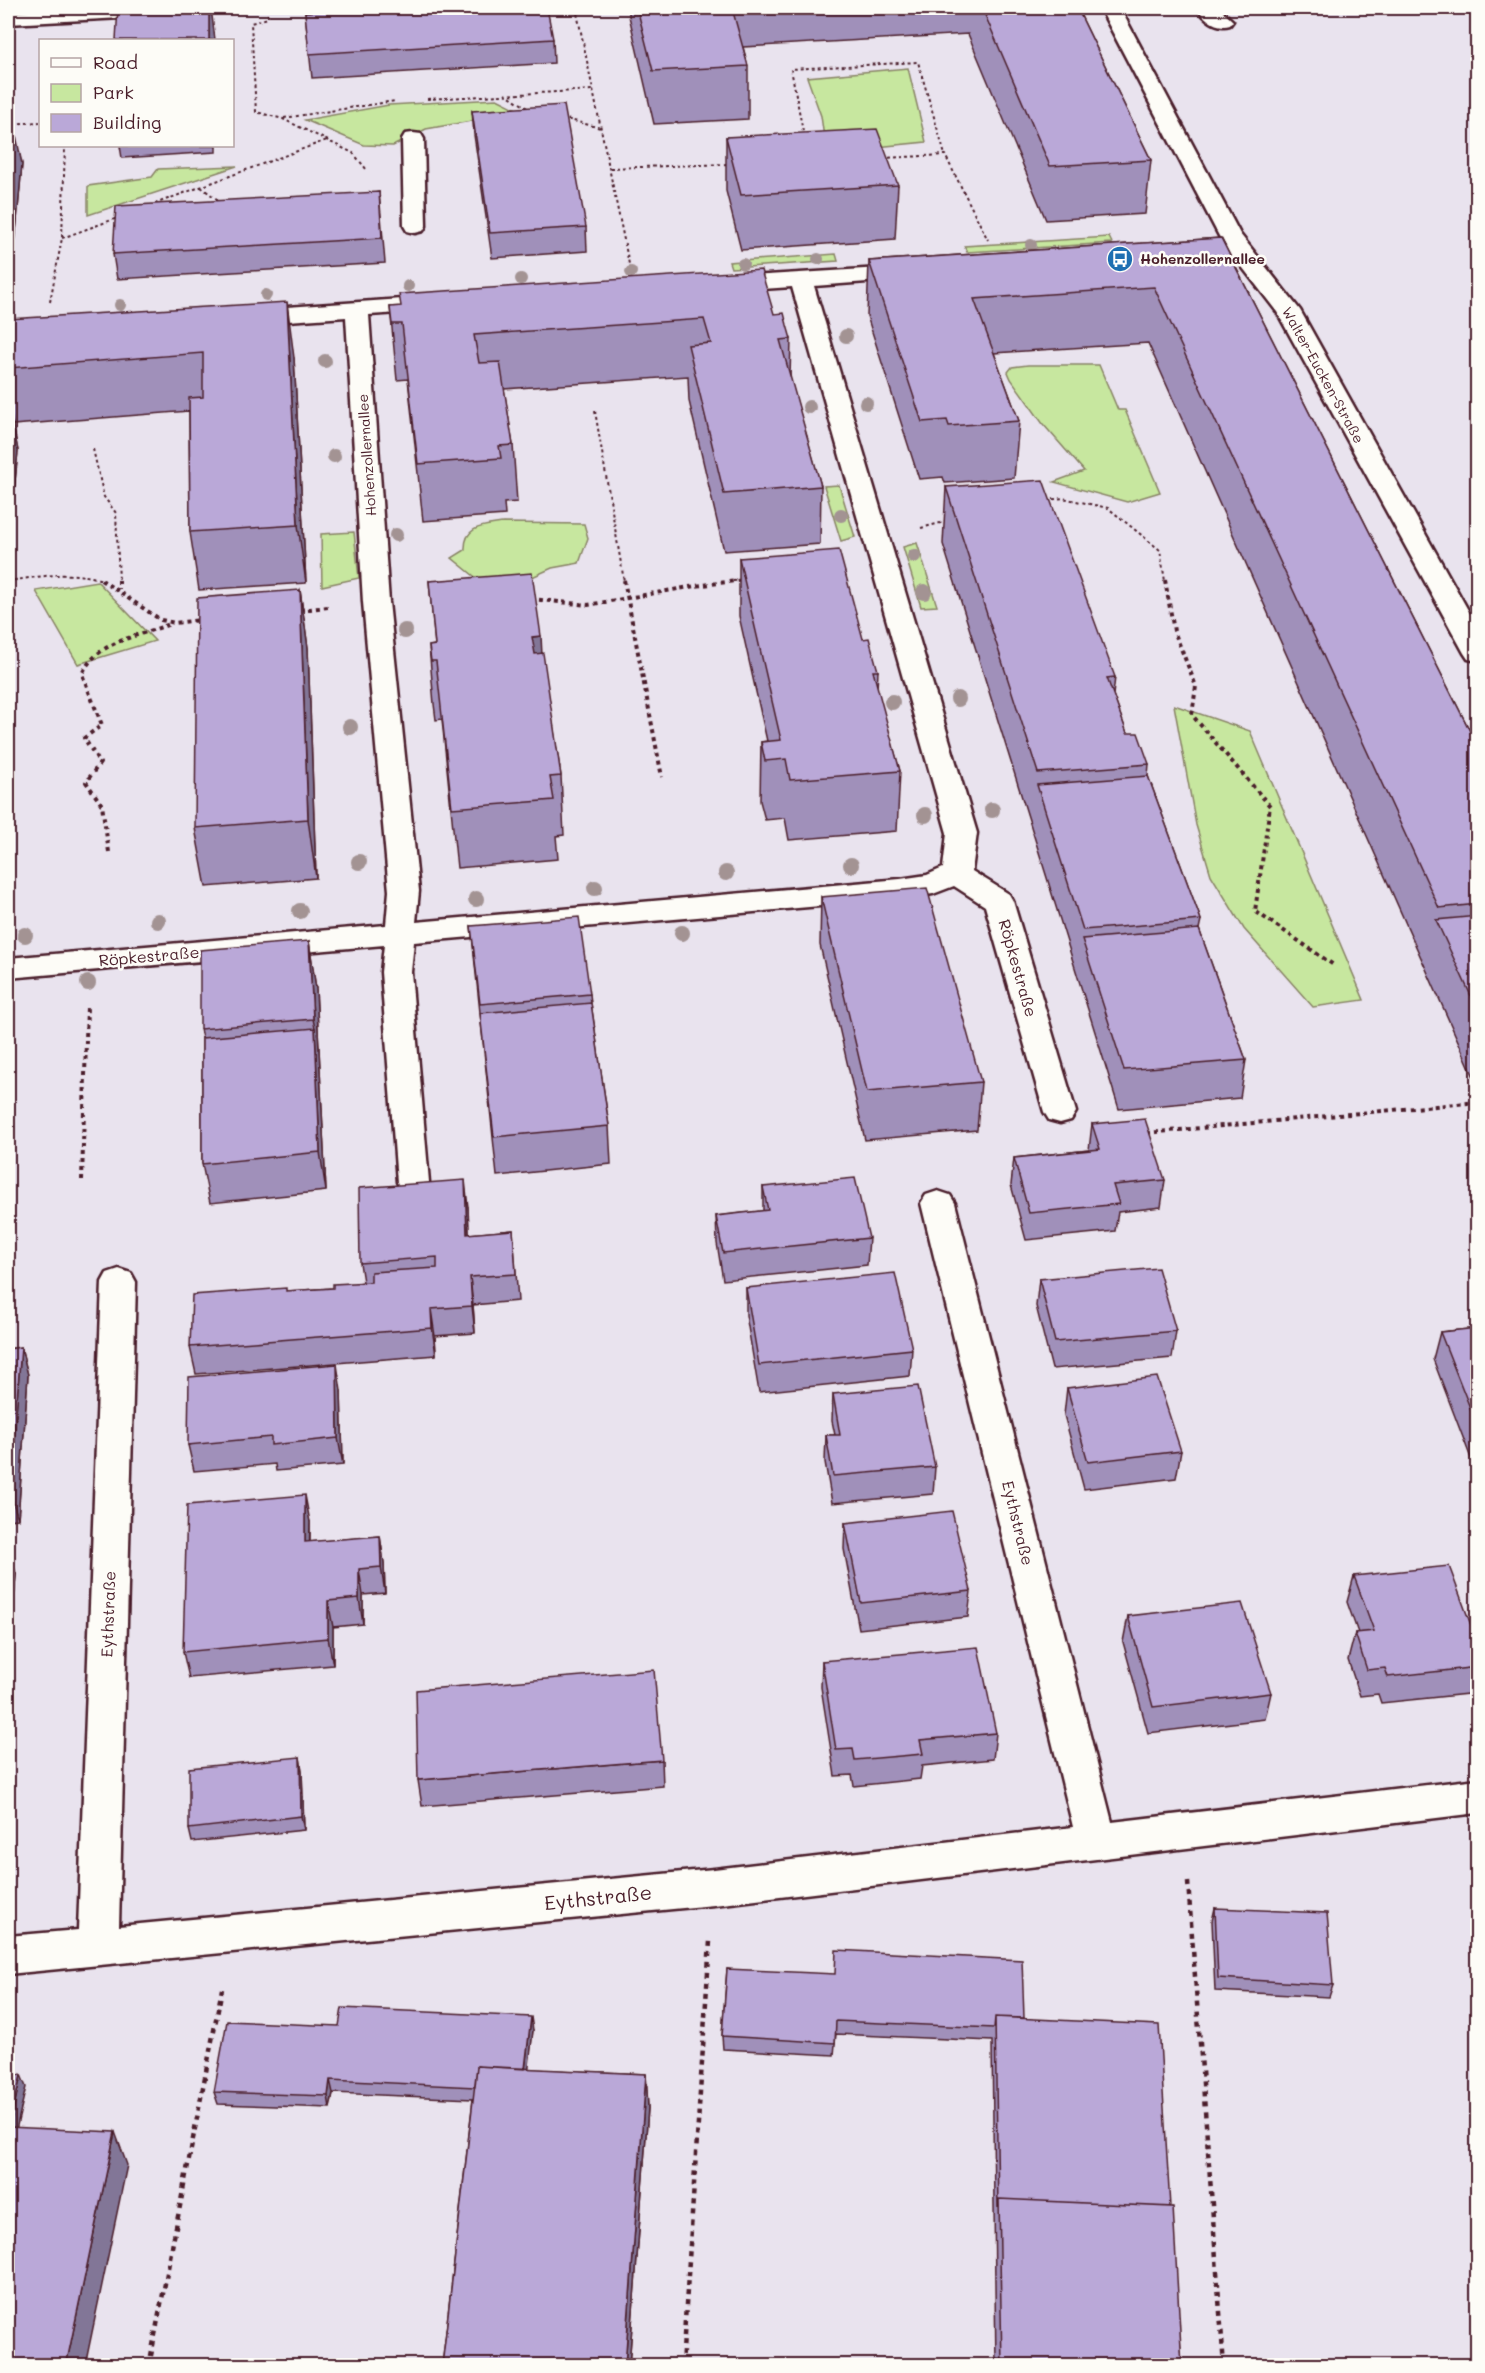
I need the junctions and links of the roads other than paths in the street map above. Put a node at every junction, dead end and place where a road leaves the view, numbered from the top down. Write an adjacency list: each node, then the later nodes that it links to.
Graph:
1 (198, 8): 4 (street)
2 (1110, 8): 8 (street, Walter-Eucken-Straße)
3 (1207, 8): 5 (street)
4 (8, 18)
5 (1223, 21)
6 (413, 139): 7 (street)
7 (415, 226)
8 (1242, 252): 9 (street); 16 (street, Walter-Eucken-Straße)
9 (1162, 257)
10 (936, 272): 11 (street)
11 (801, 280): 12 (street); 17 (street)
12 (698, 287)
13 (463, 302): 14 (street)
14 (357, 309): 15 (street); 18 (street, Hohenzollernallee)
15 (221, 318)
16 (1478, 653)
17 (956, 874): 18 (street, Röpkestraße); 20 (street, Röpkestraße)
18 (399, 934): 19 (street, Röpkestraße); 21 (street)
19 (8, 968)
20 (1060, 1112)
21 (413, 1182)
22 (939, 1203): 25 (street, Eythstraße)
23 (119, 1282): 26 (street, Eythstraße)
24 (1478, 1796): 25 (street, Eythstraße)
25 (1097, 1842): 26 (street, Eythstraße)
26 (98, 1945): 27 (street, Eythstraße)
27 (8, 1955)

